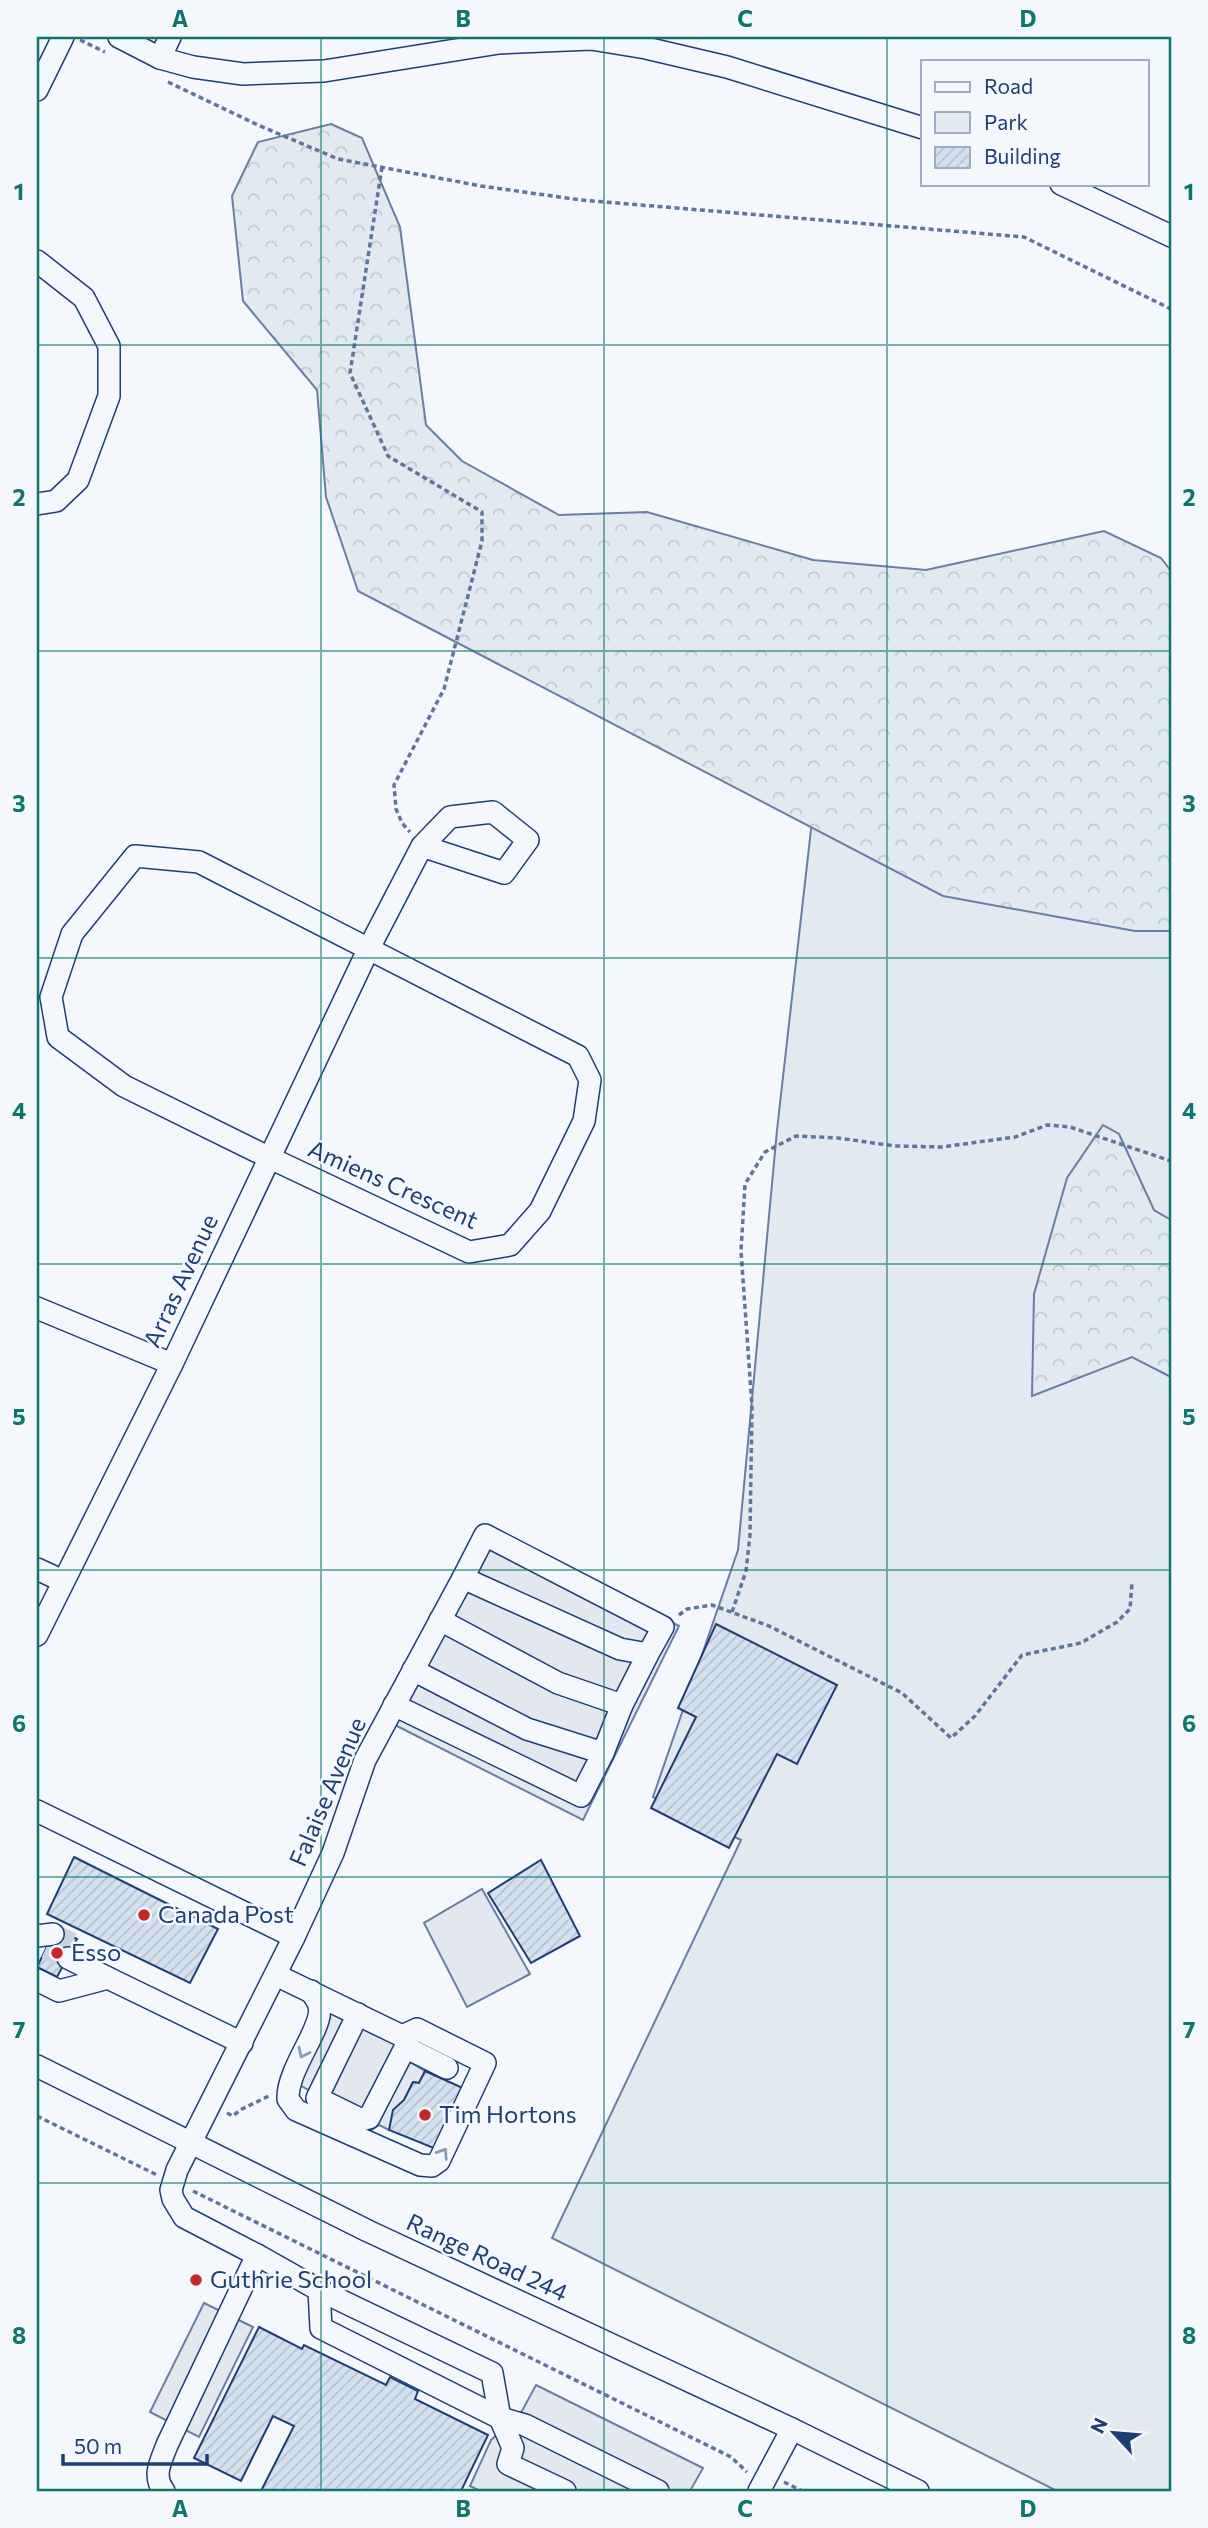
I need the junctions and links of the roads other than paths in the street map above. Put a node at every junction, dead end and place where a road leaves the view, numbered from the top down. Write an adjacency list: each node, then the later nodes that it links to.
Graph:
1 (63, 37): 6 (street)
2 (170, 37): 5 (street)
3 (647, 42): 5 (street); 7 (street)
4 (114, 45): 5 (street)
5 (159, 68)
6 (37, 90)
7 (921, 127)
8 (1065, 186): 9 (street)
9 (1171, 236)
10 (37, 261): 11 (street)
11 (37, 504)
12 (422, 846): 13 (street, Arras Avenue)
13 (369, 948): 14 (street, Arras Avenue); 14 (street, Amiens Crescent); 14 (street, Amiens Crescent)
14 (268, 1157): 16 (street, Arras Avenue)
15 (37, 1308): 16 (street)
16 (172, 1364): 19 (street, Arras Avenue)
17 (37, 1569): 19 (street)
18 (463, 1578): 20 (street, Falaise Avenue); 22 (street); 22 (street, Falaise Avenue)
19 (63, 1581): 21 (street, Arras Avenue)
20 (440, 1620): 23 (street, Falaise Avenue); 25 (street)
21 (37, 1635)
22 (648, 1654): 25 (street)
23 (413, 1670): 24 (street, Falaise Avenue); 26 (street)
24 (394, 1705): 26 (street); 28 (street, Falaise Avenue)
25 (622, 1705): 26 (street)
26 (603, 1753)
27 (37, 1811): 28 (street)
28 (294, 1937): 30 (street, Falaise Avenue)
29 (74, 1956): 31 (street)
30 (276, 1975): 33 (street); 36 (street, Falaise Avenue)
31 (108, 1978): 32 (street); 36 (street)
32 (37, 1980)
33 (311, 1991): 34 (street); 35 (street, one-way to 35)
34 (358, 2014): 35 (street); 35 (street)
35 (405, 2040): 38 (street)
36 (242, 2043): 39 (street, Falaise Avenue)
37 (37, 2066): 39 (street, Range Road 244)
38 (447, 2068)
39 (191, 2143): 40 (street, Falaise Avenue); 43 (street, Range Road 244)
40 (257, 2255): 41 (street); 45 (street)
41 (319, 2290): 42 (street); 42 (street)
42 (500, 2418): 46 (street); 47 (street)
43 (792, 2429): 44 (street); 48 (street, Range Road 244)
44 (762, 2485)
45 (164, 2491)
46 (565, 2491)
47 (658, 2491)
48 (918, 2491)

